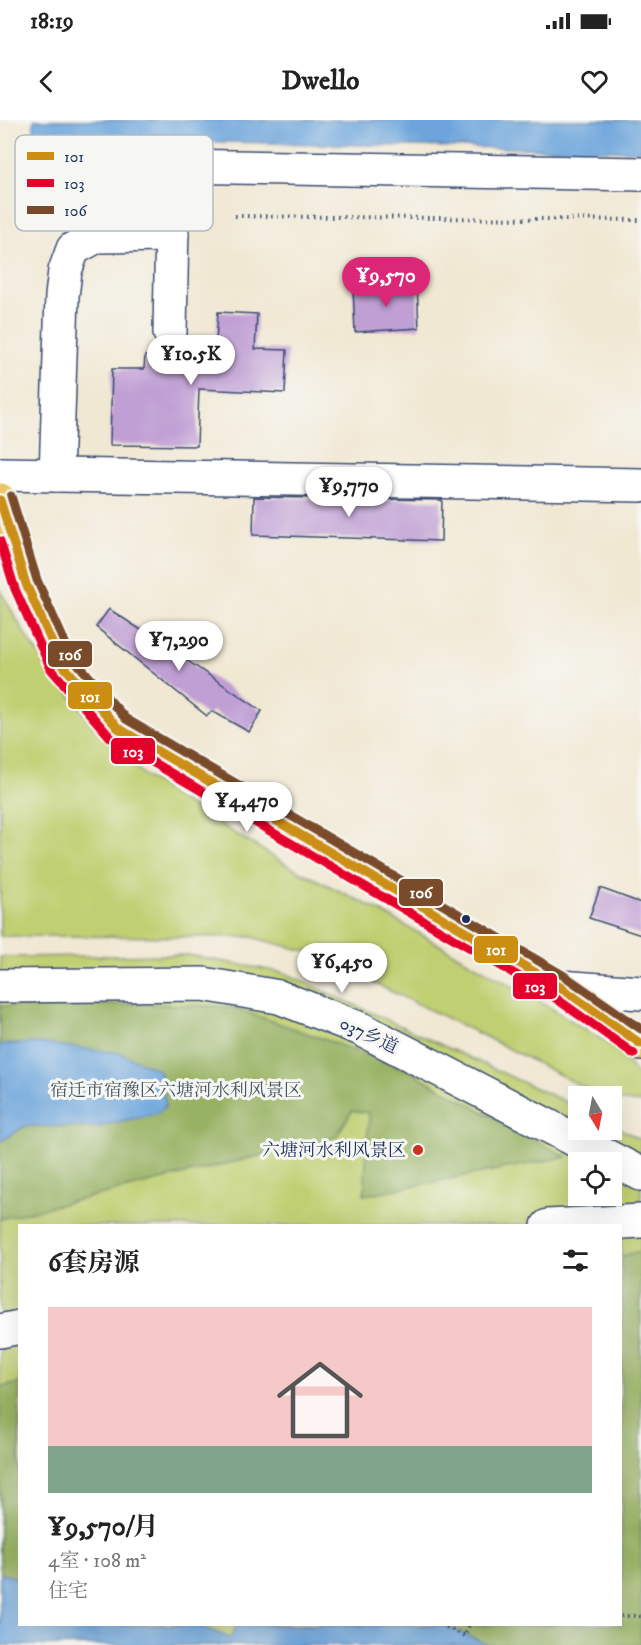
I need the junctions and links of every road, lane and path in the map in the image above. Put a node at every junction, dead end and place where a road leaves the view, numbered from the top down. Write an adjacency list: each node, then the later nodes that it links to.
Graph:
1 (213, 167): 2 (street)
2 (641, 174)
3 (235, 216): 4 (path)
4 (641, 220)
5 (172, 231): 6 (street)
6 (172, 235): 7 (street); 9 (street)
7 (170, 333)
8 (0, 474): 9 (street)
9 (56, 475): 10 (street)
10 (641, 485)
11 (0, 500): 13 (main road)
12 (0, 986): 16 (street, 037乡道)
13 (560, 987): 14 (street); 15 (main road)
14 (641, 993)
15 (641, 1044)
16 (641, 1174)
17 (641, 1221): 18 (street)
18 (585, 1224)
19 (18, 1328): 20 (street)
20 (0, 1331)
21 (622, 1616): 22 (path)
22 (641, 1616)
23 (445, 1626): 24 (path)
24 (469, 1626)

